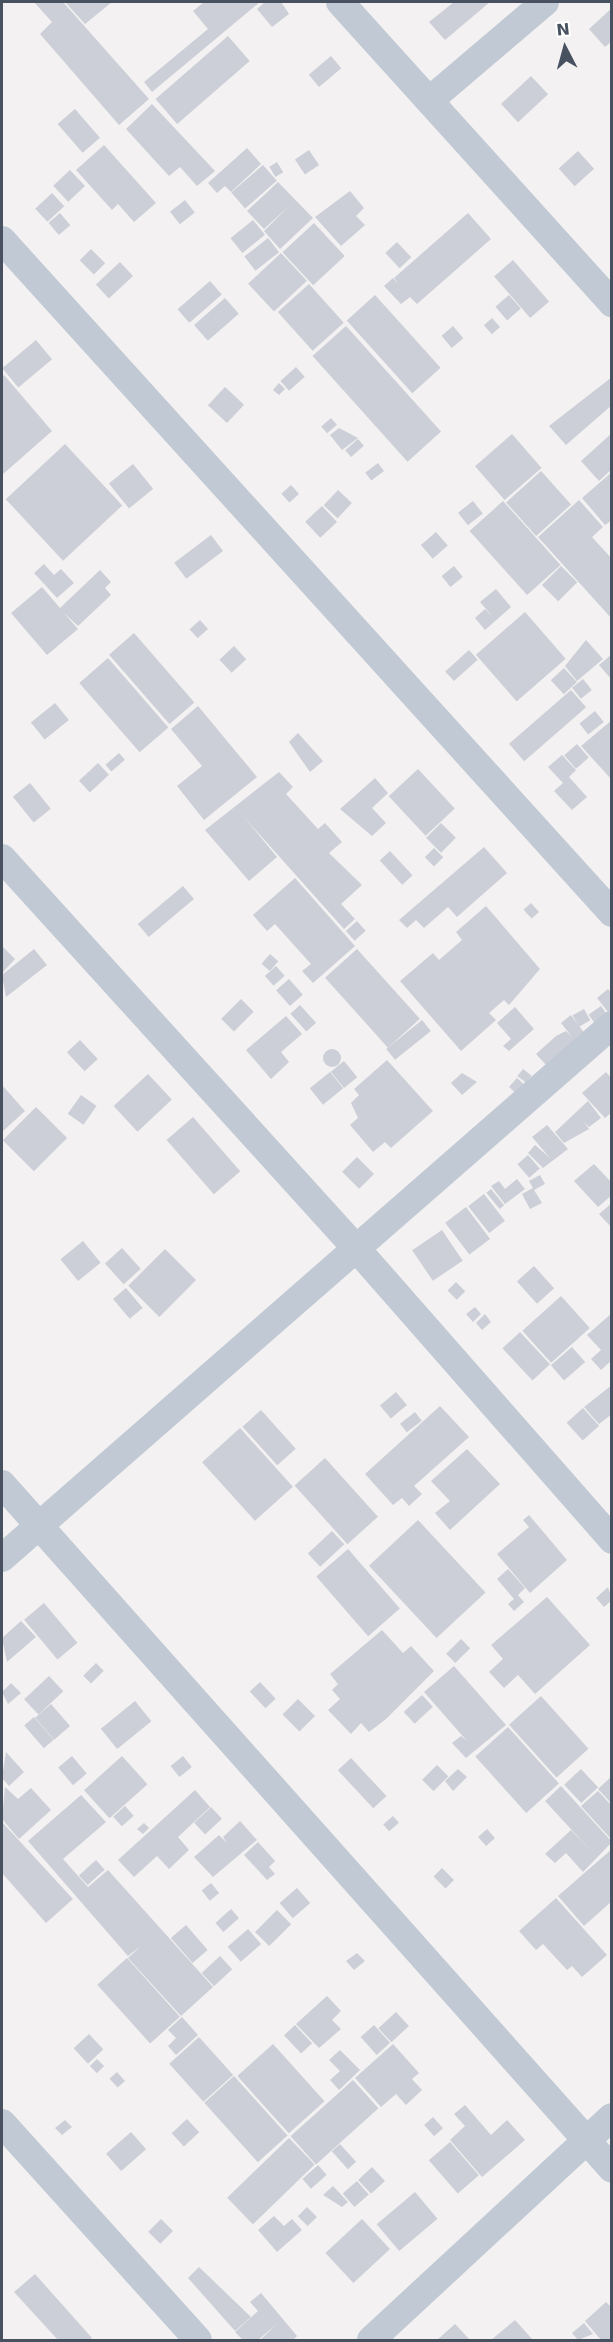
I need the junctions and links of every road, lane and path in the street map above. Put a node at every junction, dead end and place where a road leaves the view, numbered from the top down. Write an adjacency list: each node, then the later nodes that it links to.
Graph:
1 (340, 2): 3 (street)
2 (545, 2): 3 (street)
3 (430, 100): 5 (street)
4 (2, 240): 7 (street)
5 (612, 303)
6 (2, 858): 9 (street)
7 (612, 913)
8 (612, 1025): 9 (street)
9 (355, 1246): 11 (street); 12 (street)
10 (2, 1484): 11 (street)
11 (38, 1524): 13 (street); 16 (street)
12 (612, 1540)
13 (2, 1558)
14 (612, 2117): 16 (street)
15 (2, 2123): 18 (street)
16 (585, 2142): 17 (street); 19 (street)
17 (612, 2169)
18 (198, 2340)
19 (371, 2340)

